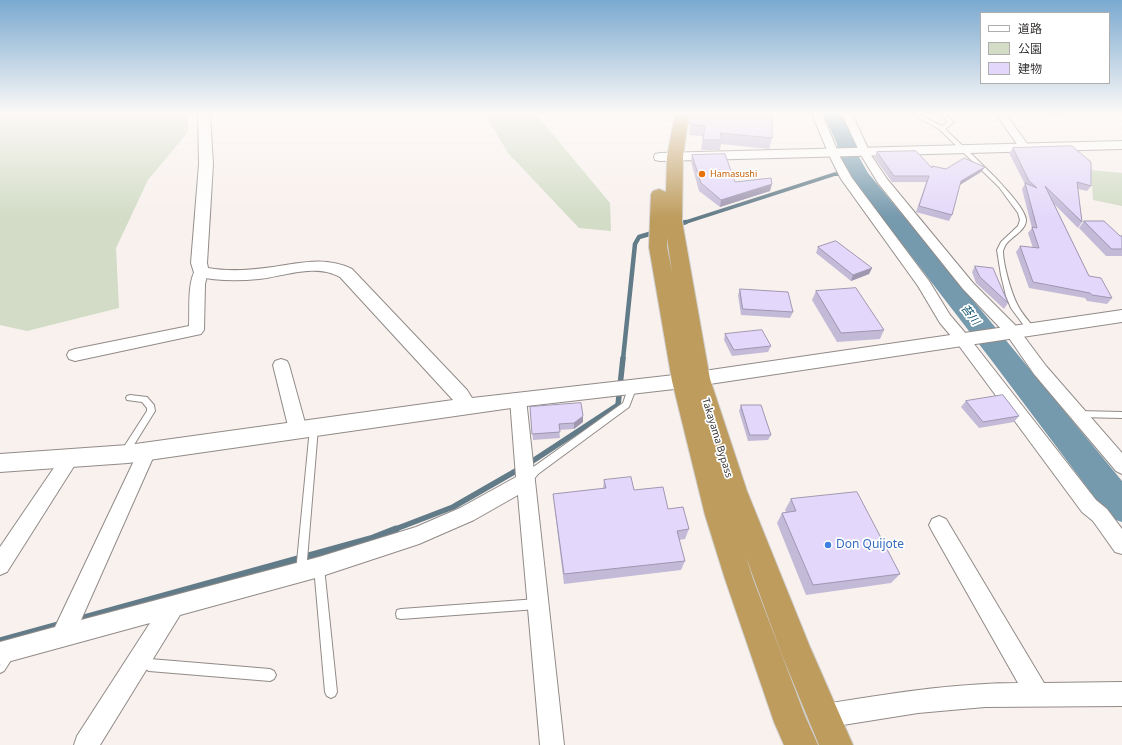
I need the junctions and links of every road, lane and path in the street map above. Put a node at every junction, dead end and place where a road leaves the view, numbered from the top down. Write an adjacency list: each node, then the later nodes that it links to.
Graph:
1 (205, 149): 12 (street)
2 (664, 149): 10 (highway, Takayama Bypass)
3 (667, 149): 10 (highway, Takayama Bypass)
4 (832, 149): 8 (street)
5 (862, 149): 9 (street)
6 (1001, 149): 7 (street)
7 (962, 150): 9 (street); 14 (lane)
8 (834, 152): 9 (street); 10 (street); 16 (street)
9 (863, 152): 15 (street)
10 (663, 157): 11 (highway, Takayama Bypass); 11 (highway, Takayama Bypass)
11 (666, 229): 19 (highway, Takayama Bypass)
12 (202, 272): 17 (street); 23 (street)
13 (1122, 316): 14 (street)
14 (1031, 329): 15 (street)
15 (1008, 332): 16 (street); 24 (street)
16 (966, 339): 19 (street); 34 (street)
17 (75, 355)
18 (281, 365): 26 (street)
19 (691, 380): 20 (street); 48 (highway, Takayama Bypass); 51 (highway, Takayama Bypass)
20 (632, 386): 22 (street); 32 (lane)
21 (130, 398): 28 (lane)
22 (518, 399): 23 (street); 32 (street)
23 (468, 407): 26 (street)
24 (1077, 414): 25 (lane); 31 (street)
25 (1122, 415)
26 (306, 429): 27 (street); 36 (lane)
27 (147, 451): 28 (street); 40 (street)
28 (123, 454): 29 (street)
29 (70, 458): 30 (street); 35 (street)
30 (0, 463)
31 (1122, 466)
32 (526, 478): 36 (street); 37 (street)
33 (939, 525): 46 (street)
34 (1122, 545)
35 (0, 565)
36 (307, 568): 38 (street); 45 (lane)
37 (538, 604): 39 (lane); 50 (street)
38 (173, 607): 40 (street); 42 (street)
39 (400, 614)
40 (66, 628): 41 (street)
41 (6, 652): 43 (lane)
42 (140, 659): 44 (lane); 49 (street)
43 (0, 667)
44 (270, 675)
45 (331, 692)
46 (1037, 694): 47 (street); 48 (street)
47 (1122, 694)
48 (824, 716): 52 (highway, Takayama Bypass)
49 (86, 745)
50 (552, 745)
51 (801, 745)
52 (836, 745)

